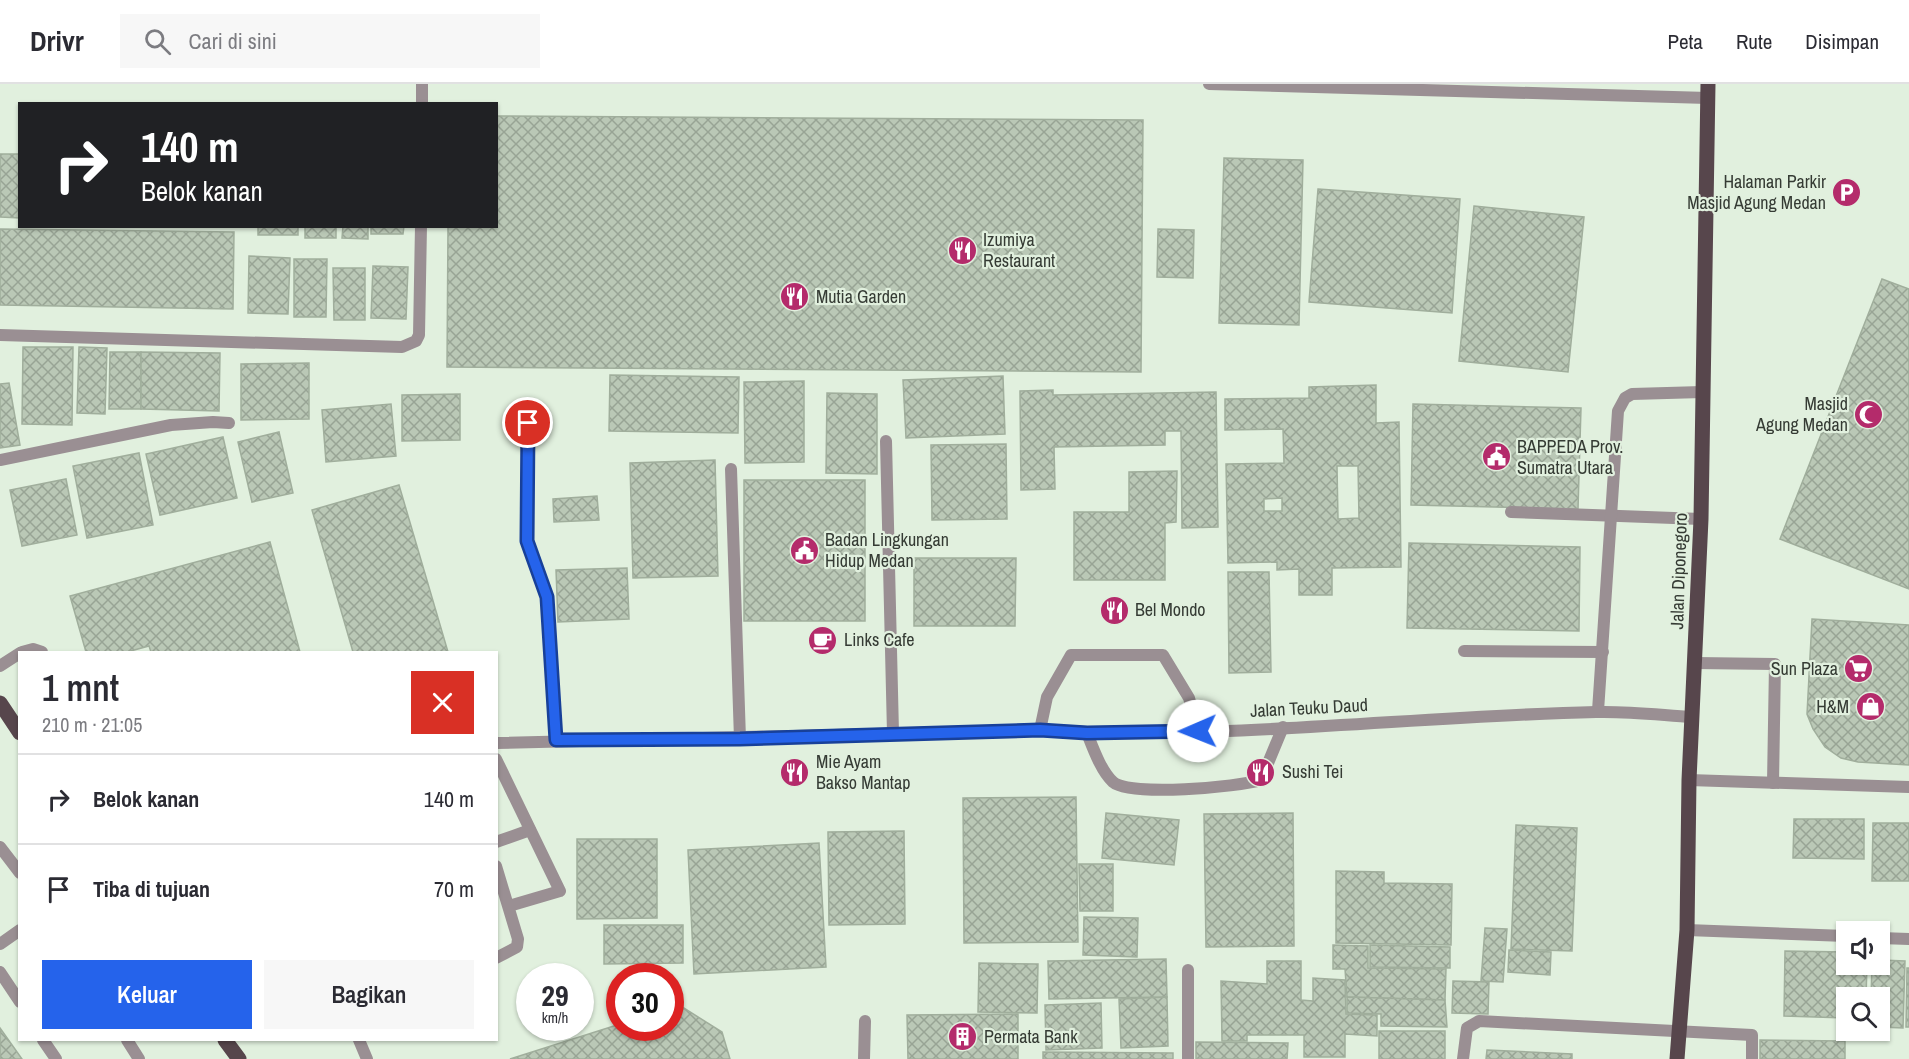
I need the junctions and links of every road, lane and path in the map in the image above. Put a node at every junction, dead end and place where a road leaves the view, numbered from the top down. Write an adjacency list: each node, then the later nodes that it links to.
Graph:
1 (422, 84): 5 (street)
2 (1209, 84): 3 (street)
3 (1614, 89): 4 (street)
4 (1708, 91): 8 (main road, Jalan Diponegoro)
5 (422, 102)
6 (421, 228): 7 (street)
7 (0, 334)
8 (1702, 392): 15 (street); 16 (main road, Jalan Diponegoro)
9 (229, 423): 12 (street)
10 (528, 423): 32 (street)
11 (886, 441): 29 (street)
12 (0, 460)
13 (731, 469): 31 (street)
14 (1511, 512): 15 (street)
15 (1613, 516): 16 (street); 18 (street)
16 (1701, 519): 20 (main road, Jalan Diponegoro)
17 (1464, 651): 18 (street)
18 (1603, 652): 23 (street)
19 (18, 655): 21 (street)
20 (1695, 663): 24 (main road, Jalan Diponegoro); 36 (street)
21 (0, 666)
22 (0, 703): 26 (main road)
23 (1598, 711): 24 (street, Jalan Teuku Daud); 25 (street, Jalan Teuku Daud)
24 (1692, 717): 35 (main road, Jalan Diponegoro)
25 (1283, 727): 28 (street, Jalan Teuku Daud); 30 (street)
26 (18, 730)
27 (1040, 730): 28 (street); 29 (street, Jalan Teuku Daud); 30 (street, Jalan Teuku Daud)
28 (1198, 731): 30 (street, Jalan Teuku Daud)
29 (893, 733): 31 (street, Jalan Teuku Daud)
30 (1087, 733)
31 (740, 739): 32 (street, Jalan Teuku Daud)
32 (556, 740): 33 (street, Jalan Teuku Daud)
33 (498, 743)
34 (498, 763): 38 (street)
35 (1689, 780): 36 (street); 44 (main road, Jalan Diponegoro)
36 (1773, 783): 37 (street)
37 (1909, 787)
38 (530, 830): 39 (street); 43 (street)
39 (498, 841)
40 (0, 847): 41 (street)
41 (18, 870)
42 (500, 884): 43 (street)
43 (509, 906): 50 (street)
44 (1687, 930): 46 (street); 55 (main road, Jalan Diponegoro)
45 (18, 931): 49 (street)
46 (1836, 936)
47 (1890, 938): 48 (street)
48 (1909, 939)
49 (0, 944)
50 (498, 957)
51 (1188, 970): 65 (street)
52 (0, 972): 53 (street)
53 (18, 999)
54 (865, 1021): 64 (street)
55 (1678, 1031): 66 (street); 67 (main road, Jalan Diponegoro); 68 (street)
56 (44, 1041): 60 (street)
57 (128, 1041): 61 (street)
58 (226, 1041): 62 (main road)
59 (359, 1041): 63 (street)
60 (56, 1059)
61 (139, 1059)
62 (239, 1059)
63 (367, 1059)
64 (864, 1059)
65 (1188, 1059)
66 (1463, 1059)
67 (1677, 1059)
68 (1752, 1059)

